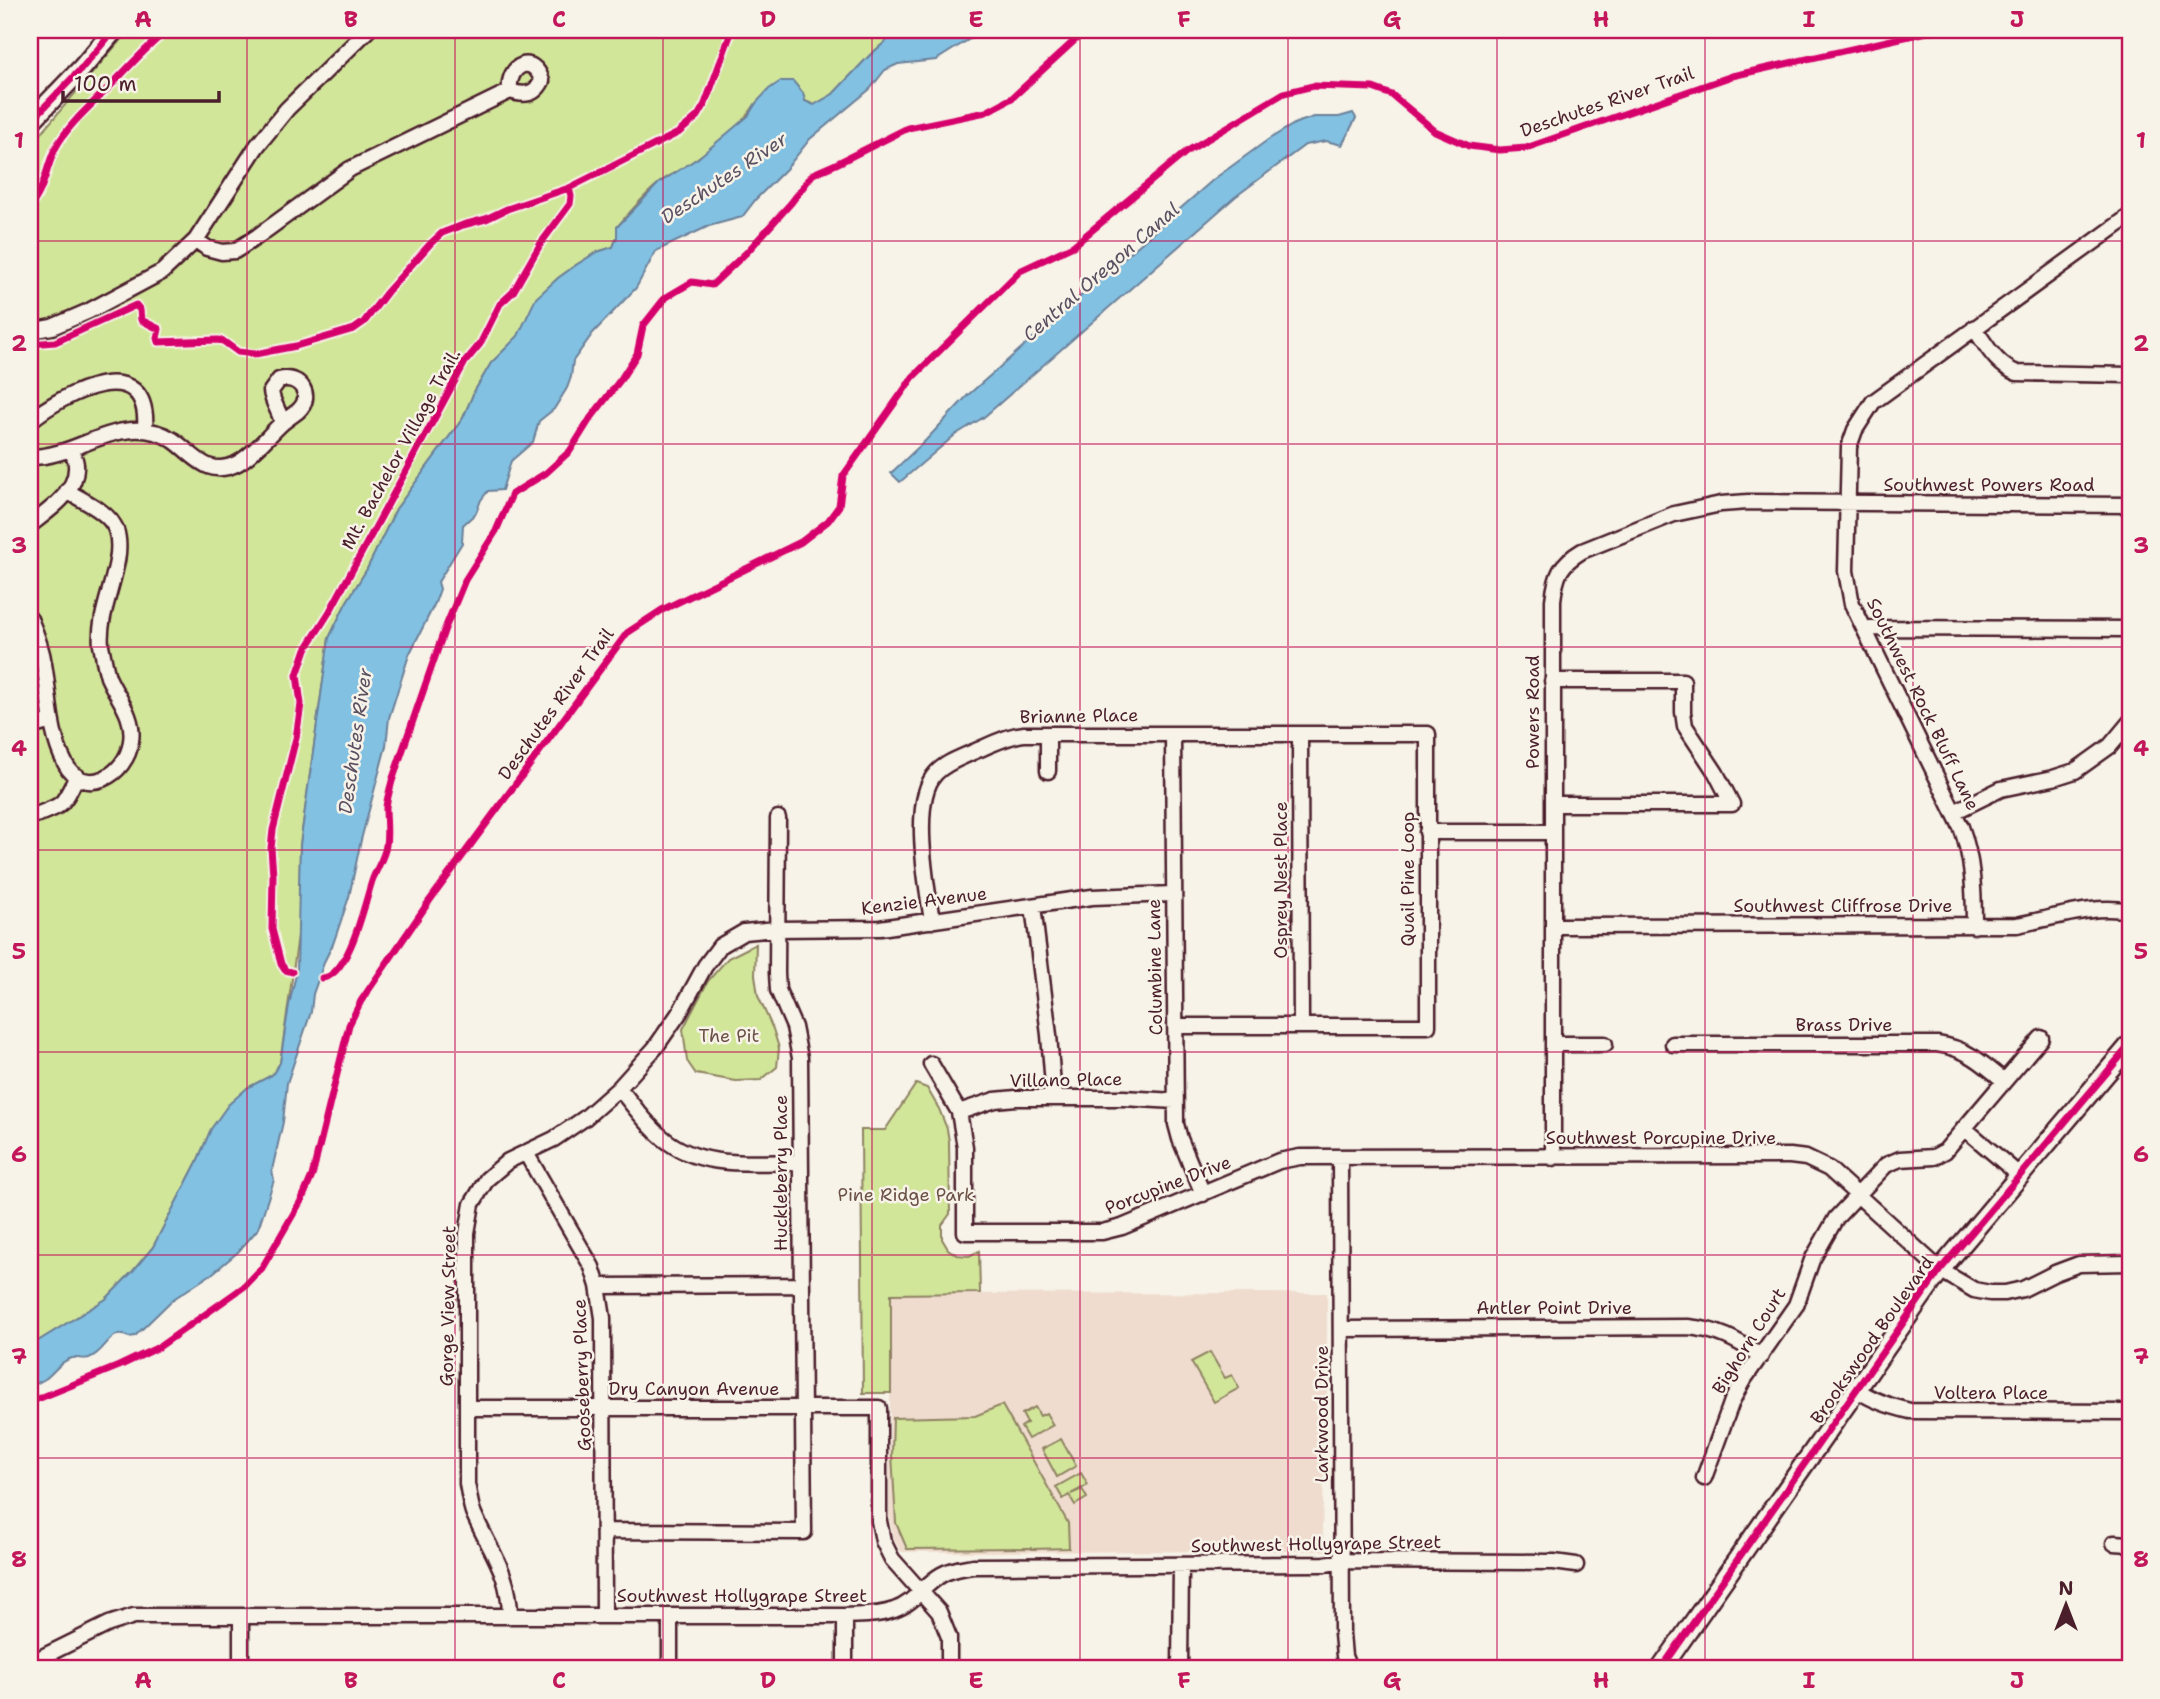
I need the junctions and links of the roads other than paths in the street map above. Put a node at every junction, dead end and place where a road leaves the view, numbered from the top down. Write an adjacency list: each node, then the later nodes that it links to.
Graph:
1 (114, 30): 4 (main road)
2 (368, 30): 6 (street)
3 (510, 91): 6 (street)
4 (30, 122)
5 (2130, 216): 7 (street, Southwest Rock Bluff Lane)
6 (196, 240): 8 (street)
7 (1974, 328): 9 (street); 16 (street, Southwest Rock Bluff Lane)
8 (30, 331)
9 (2130, 376)
10 (30, 421): 12 (street)
11 (282, 423): 12 (street)
12 (145, 430): 13 (street)
13 (71, 449): 14 (street); 15 (street)
14 (30, 457)
15 (67, 491): 18 (street); 31 (street)
16 (1846, 503): 17 (street, Southwest Powers Road); 20 (street, Southwest Rock Bluff Lane); 23 (street, Powers Road)
17 (2130, 505)
18 (30, 525)
19 (30, 619): 22 (street)
20 (1864, 628): 21 (street); 33 (street, Southwest Rock Bluff Lane)
21 (2130, 629)
22 (33, 638): 24 (street)
23 (1552, 681): 32 (street, Powers Road); 32 (street)
24 (52, 721): 26 (street); 31 (street)
25 (2130, 722): 33 (street)
26 (30, 727)
27 (1300, 734): 29 (street, Quail Pine Loop); 36 (street, Quail Pine Loop); 46 (street, Osprey Nest Place)
28 (1048, 735): 29 (street, Brianne Place); 30 (street); 41 (street, Brianne Place)
29 (1173, 735): 38 (street, Columbine Lane)
30 (1048, 771)
31 (77, 776): 34 (street)
32 (1553, 804): 37 (street, Powers Road)
33 (1954, 812): 43 (street, Southwest Rock Bluff Lane)
34 (30, 817)
35 (778, 818): 44 (street, Huckleberry Place)
36 (1427, 832): 37 (street); 46 (street, Quail Pine Loop)
37 (1553, 832): 42 (street, Powers Road)
38 (1173, 894): 39 (street, Kenzie Avenue); 45 (street, Columbine Lane)
39 (1033, 906): 41 (street, Kenzie Avenue); 55 (street)
40 (2130, 911): 43 (street, Southwest Cliffrose Drive)
41 (932, 921): 44 (street, Kenzie Avenue)
42 (1553, 926): 43 (street, Southwest Cliffrose Drive); 48 (street, Powers Road)
43 (1974, 926)
44 (776, 929): 54 (street, Gorge View Street); 62 (street, Huckleberry Place)
45 (1175, 1026): 46 (street, Quail Pine Loop); 56 (street, Columbine Lane)
46 (1301, 1026)
47 (2041, 1038): 53 (street, Bighorn Court)
48 (1553, 1044): 49 (street); 61 (street, Powers Road)
49 (1605, 1044)
50 (1673, 1044): 53 (street, Brass Drive)
51 (2130, 1045): 63 (main road, Brookswood Boulevard)
52 (930, 1064): 57 (street)
53 (2004, 1082): 58 (street, Bighorn Court)
54 (619, 1088): 59 (street, Gorge View Street); 62 (street)
55 (1054, 1098): 56 (street, Villano Place); 57 (street, Villano Place)
56 (1175, 1101): 64 (street, Columbine Lane)
57 (959, 1112): 64 (street, Porcupine Drive)
58 (1964, 1129): 63 (street); 65 (street, Bighorn Court)
59 (526, 1153): 69 (street, Gooseberry Place); 73 (street, Gorge View Street)
60 (1340, 1158): 61 (street, Southwest Porcupine Drive); 64 (street, Porcupine Drive); 70 (street, Larkwood Drive)
61 (1553, 1158): 65 (street, Southwest Porcupine Drive)
62 (800, 1162): 68 (street, Huckleberry Place)
63 (2020, 1175): 67 (main road, Brookswood Boulevard)
64 (1203, 1194)
65 (1857, 1195): 67 (street, Southwest Porcupine Drive); 71 (street, Bighorn Court)
66 (2130, 1263): 67 (street, Southwest Porcupine Drive)
67 (1940, 1270): 72 (main road, Brookswood Boulevard)
68 (801, 1284): 69 (street); 75 (street, Huckleberry Place)
69 (598, 1286): 74 (street, Gooseberry Place)
70 (1341, 1329): 71 (street, Antler Point Drive); 81 (street, Larkwood Drive)
71 (1761, 1356): 77 (street, Bighorn Court)
72 (1856, 1389): 76 (street, Voltera Place); 97 (main road, Brookswood Boulevard)
73 (467, 1408): 74 (street, Dry Canyon Avenue); 85 (street, Gorge View Street)
74 (603, 1408): 75 (street, Dry Canyon Avenue); 78 (street, Gooseberry Place)
75 (802, 1408): 78 (street, Huckleberry Place); 84 (street, Dry Canyon Avenue)
76 (2130, 1412)
77 (1704, 1478)
78 (604, 1531): 86 (street, Gooseberry Place)
79 (2114, 1544): 80 (street)
80 (2130, 1544)
81 (1342, 1560): 82 (street, Southwest Hollygrape Street); 83 (street, Southwest Hollygrape Street); 96 (street, Larkwood Drive)
82 (1181, 1565): 84 (street, Southwest Hollygrape Street); 95 (street)
83 (1576, 1565)
84 (922, 1591): 88 (street, Southwest Hollygrape Street); 94 (street)
85 (510, 1616): 86 (street, Southwest Hollygrape Street); 89 (street, Southwest Hollygrape Street)
86 (604, 1616): 87 (street, Southwest Hollygrape Street)
87 (670, 1616): 88 (street, Southwest Hollygrape Street); 92 (street)
88 (845, 1616): 93 (street)
89 (241, 1617): 90 (street, Southwest Hollygrape Street); 91 (street)
90 (30, 1663)
91 (241, 1669)
92 (670, 1669)
93 (845, 1669)
94 (948, 1669)
95 (1180, 1669)
96 (1349, 1669)
97 (1661, 1669)

